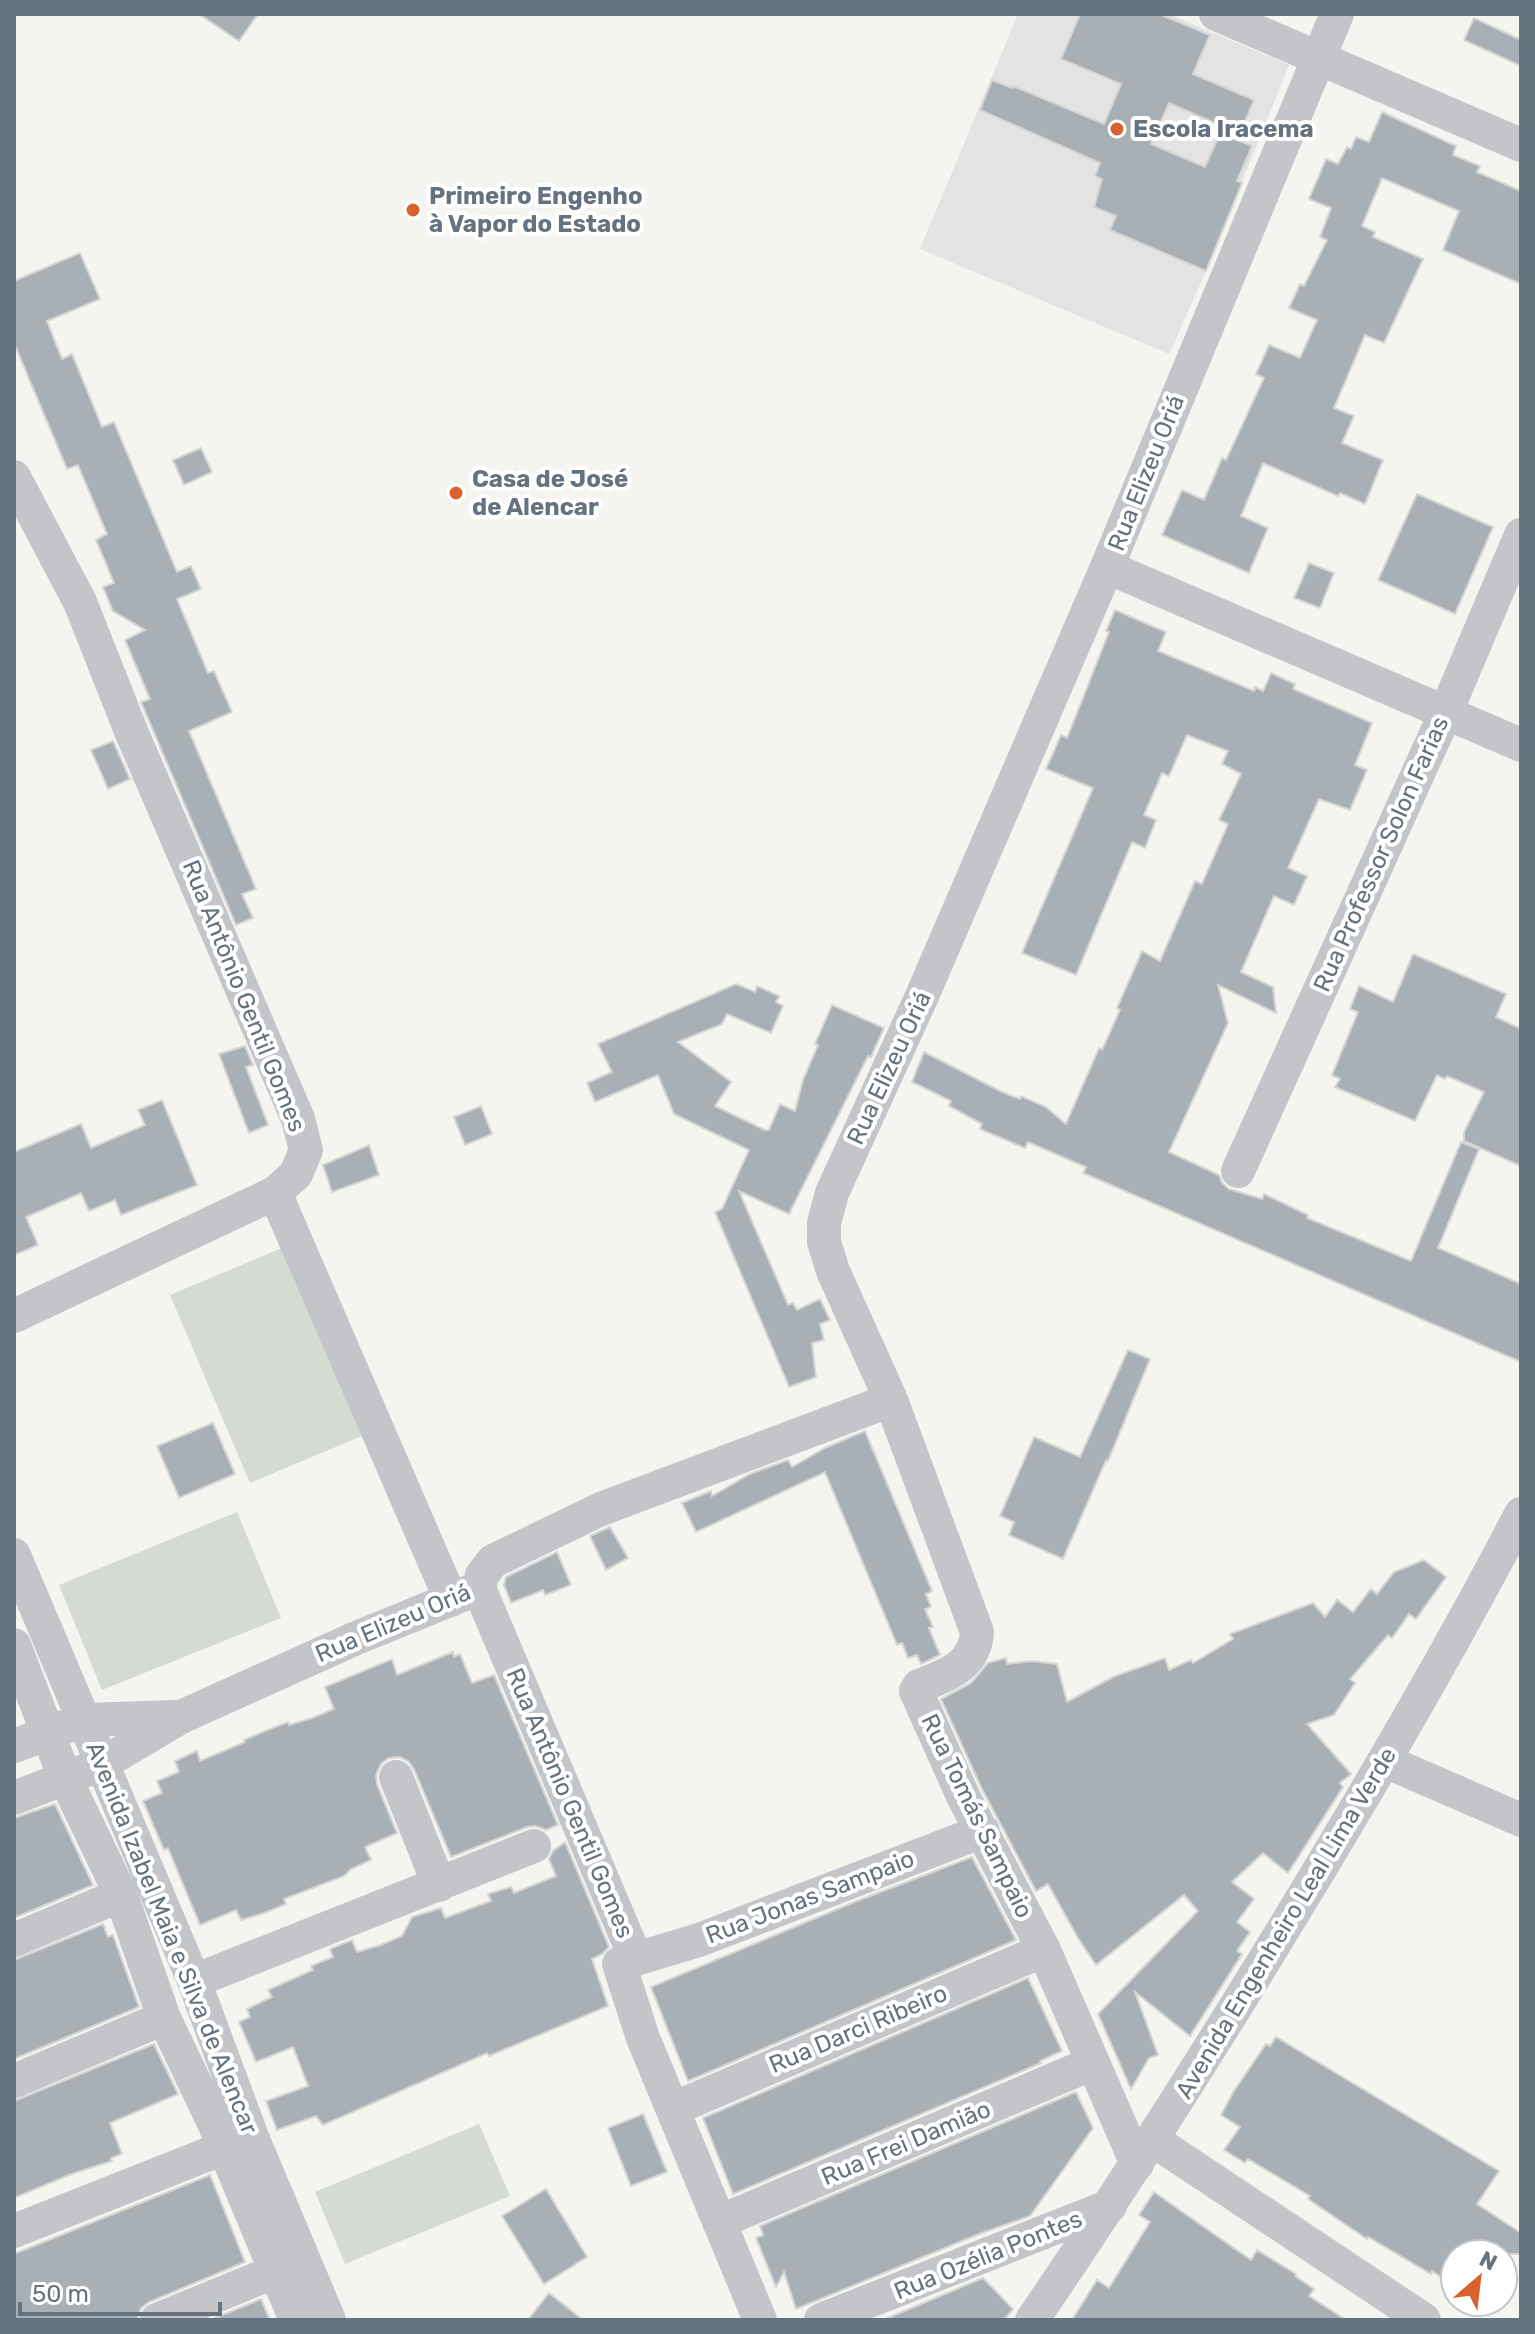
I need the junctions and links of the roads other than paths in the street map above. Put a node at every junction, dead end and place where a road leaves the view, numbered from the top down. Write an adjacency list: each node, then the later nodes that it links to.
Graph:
1 (1216, 14): 3 (street)
2 (1337, 14): 3 (street, Rua Elizeu Oriá)
3 (1318, 56): 4 (street); 7 (street, Rua Elizeu Oriá)
4 (1521, 145)
5 (14, 477): 11 (street, Rua Antônio Gentil Gomes)
6 (1521, 535): 8 (street, Rua Professor Solon Farias)
7 (1107, 567): 8 (street); 13 (street, Rua Elizeu Oriá)
8 (1445, 714): 9 (street); 10 (street, Rua Professor Solon Farias)
9 (1521, 745)
10 (1238, 1171)
11 (275, 1193): 12 (street); 16 (street, Rua Antônio Gentil Gomes)
12 (14, 1316)
13 (891, 1400): 16 (street, Rua Elizeu Oriá); 29 (street, Rua Tomás Sampaio)
14 (1521, 1514): 23 (street, Avenida Engenheiro Leal Lima Verde)
15 (14, 1555): 17 (street, Avenida Izabel Maia e Silva de Alencar)
16 (465, 1594): 19 (street, Rua Elizeu Oriá); 35 (street, Rua Antônio Gentil Gomes)
17 (49, 1640): 18 (street); 20 (street, Avenida Izabel Maia e Silva de Alencar)
18 (15, 1648): 21 (street, Avenida Izabel Maia e Silva de Alencar)
19 (181, 1717): 20 (street, Rua Elizeu Oriá); 24 (street, Rua Elizeu Oriá)
20 (83, 1720): 21 (street, Rua Elizeu Oriá); 24 (street, Avenida Izabel Maia e Silva de Alencar)
21 (49, 1732): 22 (street, Rua Elizeu Oriá); 26 (street, Avenida Izabel Maia e Silva de Alencar)
22 (14, 1746)
23 (1385, 1761): 28 (street); 42 (street, Avenida Engenheiro Leal Lima Verde)
24 (102, 1764): 26 (street, Rua Elizeu Oriá); 36 (street, Avenida Izabel Maia e Silva de Alencar)
25 (396, 1777): 31 (street)
26 (65, 1778): 27 (street, Rua Elizeu Oriá); 32 (street, Avenida Izabel Maia e Silva de Alencar)
27 (14, 1798)
28 (1521, 1820)
29 (983, 1831): 34 (street, Rua Tomás Sampaio); 35 (street, Rua Jonas Sampaio)
30 (534, 1846): 31 (street)
31 (439, 1885): 36 (street)
32 (121, 1895): 33 (street); 37 (street, Avenida Izabel Maia e Silva de Alencar)
33 (14, 1940)
34 (1044, 1950): 38 (street, Rua Tomás Sampaio); 40 (street, Rua Darci Ribeiro)
35 (636, 1959): 40 (street, Rua Antônio Gentil Gomes)
36 (194, 1981): 41 (street, Avenida Izabel Maia e Silva de Alencar)
37 (164, 2018): 39 (street); 41 (street, Avenida Izabel Maia e Silva de Alencar)
38 (1093, 2063): 42 (street, Rua Tomás Sampaio); 44 (street, Rua Frei Damião)
39 (14, 2081)
40 (673, 2109): 44 (street, Rua Antônio Gentil Gomes)
41 (238, 2142): 45 (street); 46 (street, Avenida Izabel Maia e Silva de Alencar); 49 (street, Avenida Izabel Maia e Silva de Alencar)
42 (1145, 2152): 43 (street, Avenida Engenheiro Leal Lima Verde); 53 (street)
43 (1110, 2206): 51 (street, Rua Ozélia Pontes); 52 (street, Avenida Engenheiro Leal Lima Verde)
44 (719, 2222): 50 (street, Rua Antônio Gentil Gomes)
45 (14, 2231)
46 (274, 2272): 47 (street); 48 (street, Avenida Izabel Maia e Silva de Alencar)
47 (157, 2320)
48 (296, 2320)
49 (329, 2320)
50 (760, 2320)
51 (821, 2320)
52 (1032, 2320)
53 (1424, 2320)

